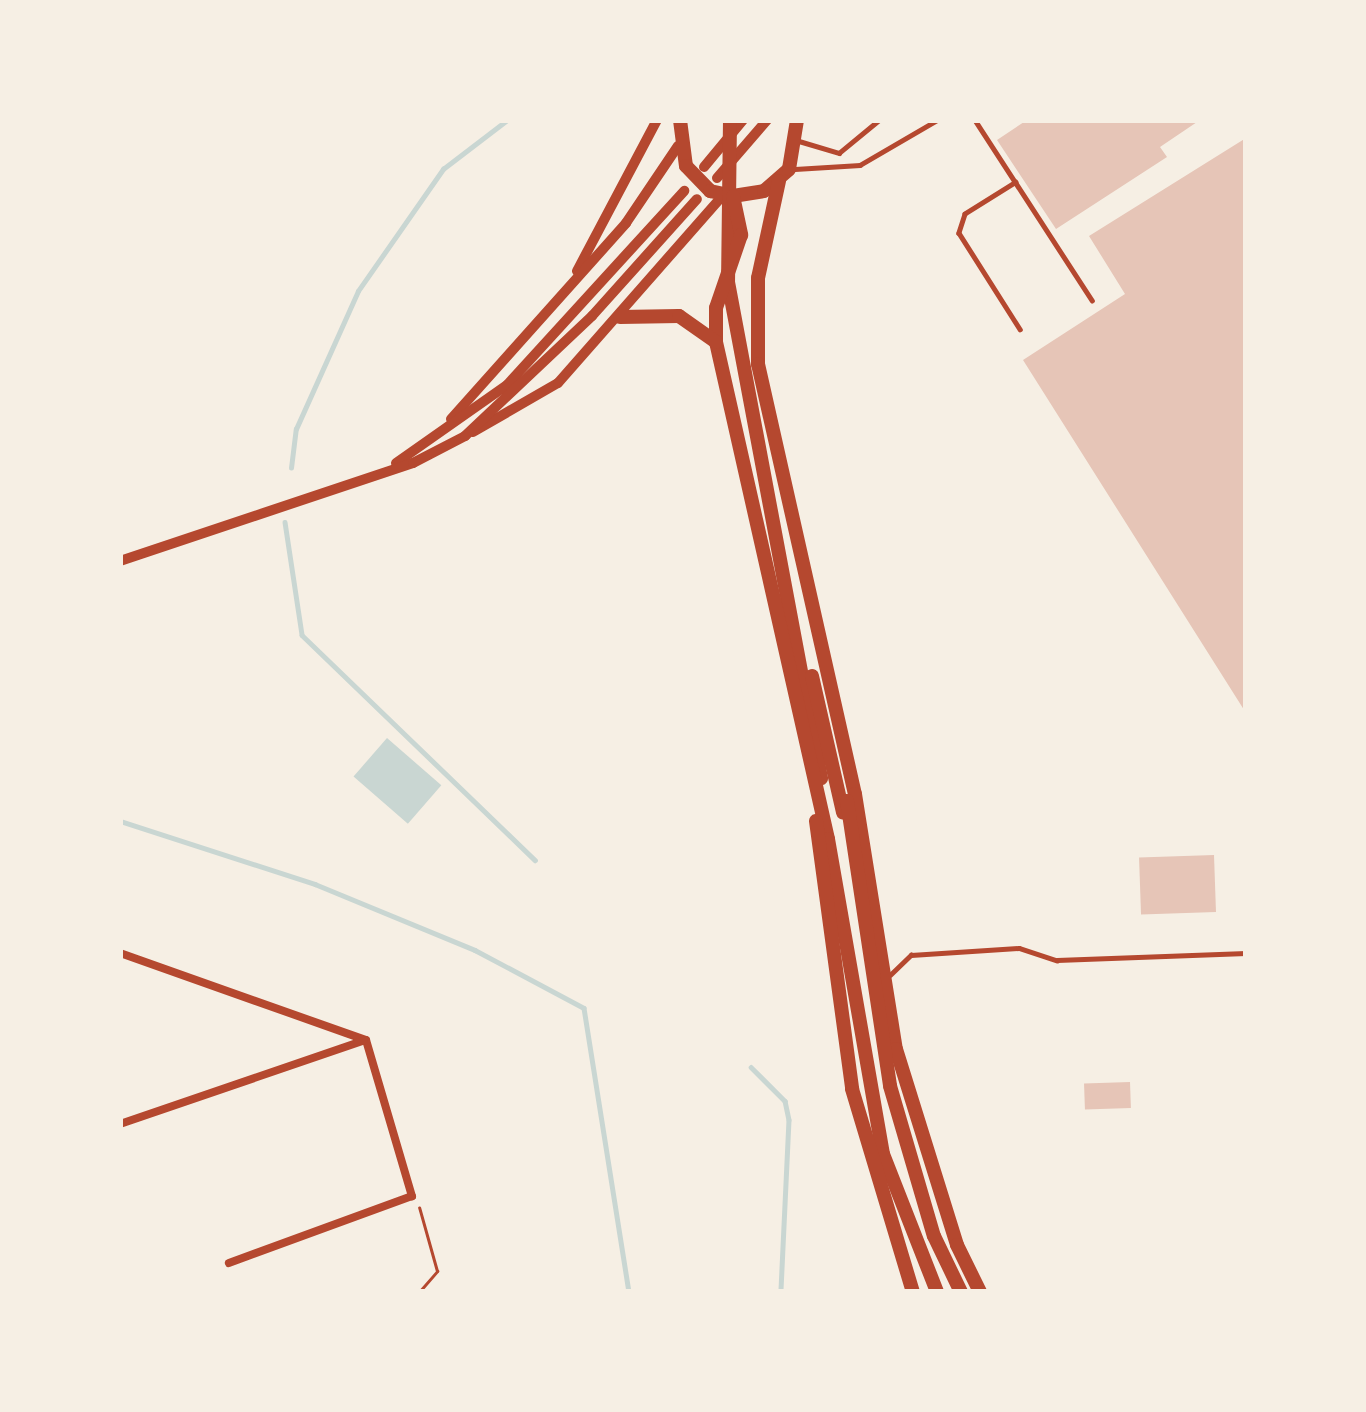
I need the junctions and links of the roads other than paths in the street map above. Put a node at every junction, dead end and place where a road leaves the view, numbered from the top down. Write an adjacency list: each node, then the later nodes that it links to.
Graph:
1 (657, 120): 18 (street)
2 (680, 120): 10 (main road)
3 (730, 120): 27 (main road)
4 (743, 120): 11 (street)
5 (766, 120): 13 (street)
6 (879, 120): 9 (lane)
7 (937, 120): 12 (lane)
8 (975, 120): 14 (lane)
9 (799, 126): 12 (main road)
10 (678, 146): 16 (main road); 18 (street)
11 (704, 167)
12 (784, 175): 16 (main road); 28 (main road)
13 (717, 178)
14 (1016, 182): 19 (lane); 21 (lane)
15 (684, 191): 24 (street)
16 (728, 196): 20 (street); 22 (main road)
17 (697, 200): 23 (street)
18 (561, 294): 24 (street)
19 (1093, 300)
20 (620, 317): 22 (main road); 23 (street)
21 (1020, 329)
22 (716, 342): 29 (main road)
23 (465, 436): 25 (street)
24 (432, 439): 25 (street)
25 (383, 471): 26 (street)
26 (120, 561)
27 (784, 573): 30 (main road); 31 (main road)
28 (813, 619): 30 (main road); 34 (main road)
29 (811, 769): 31 (main road); 38 (main road)
30 (849, 830): 40 (main road)
31 (828, 839): 39 (main road)
32 (120, 953): 35 (street)
33 (1246, 953): 34 (lane)
34 (887, 980): 41 (main road)
35 (366, 1040): 36 (street); 37 (street)
36 (120, 1124)
37 (229, 1262)
38 (913, 1292)
39 (937, 1292)
40 (961, 1292)
41 (980, 1292)

